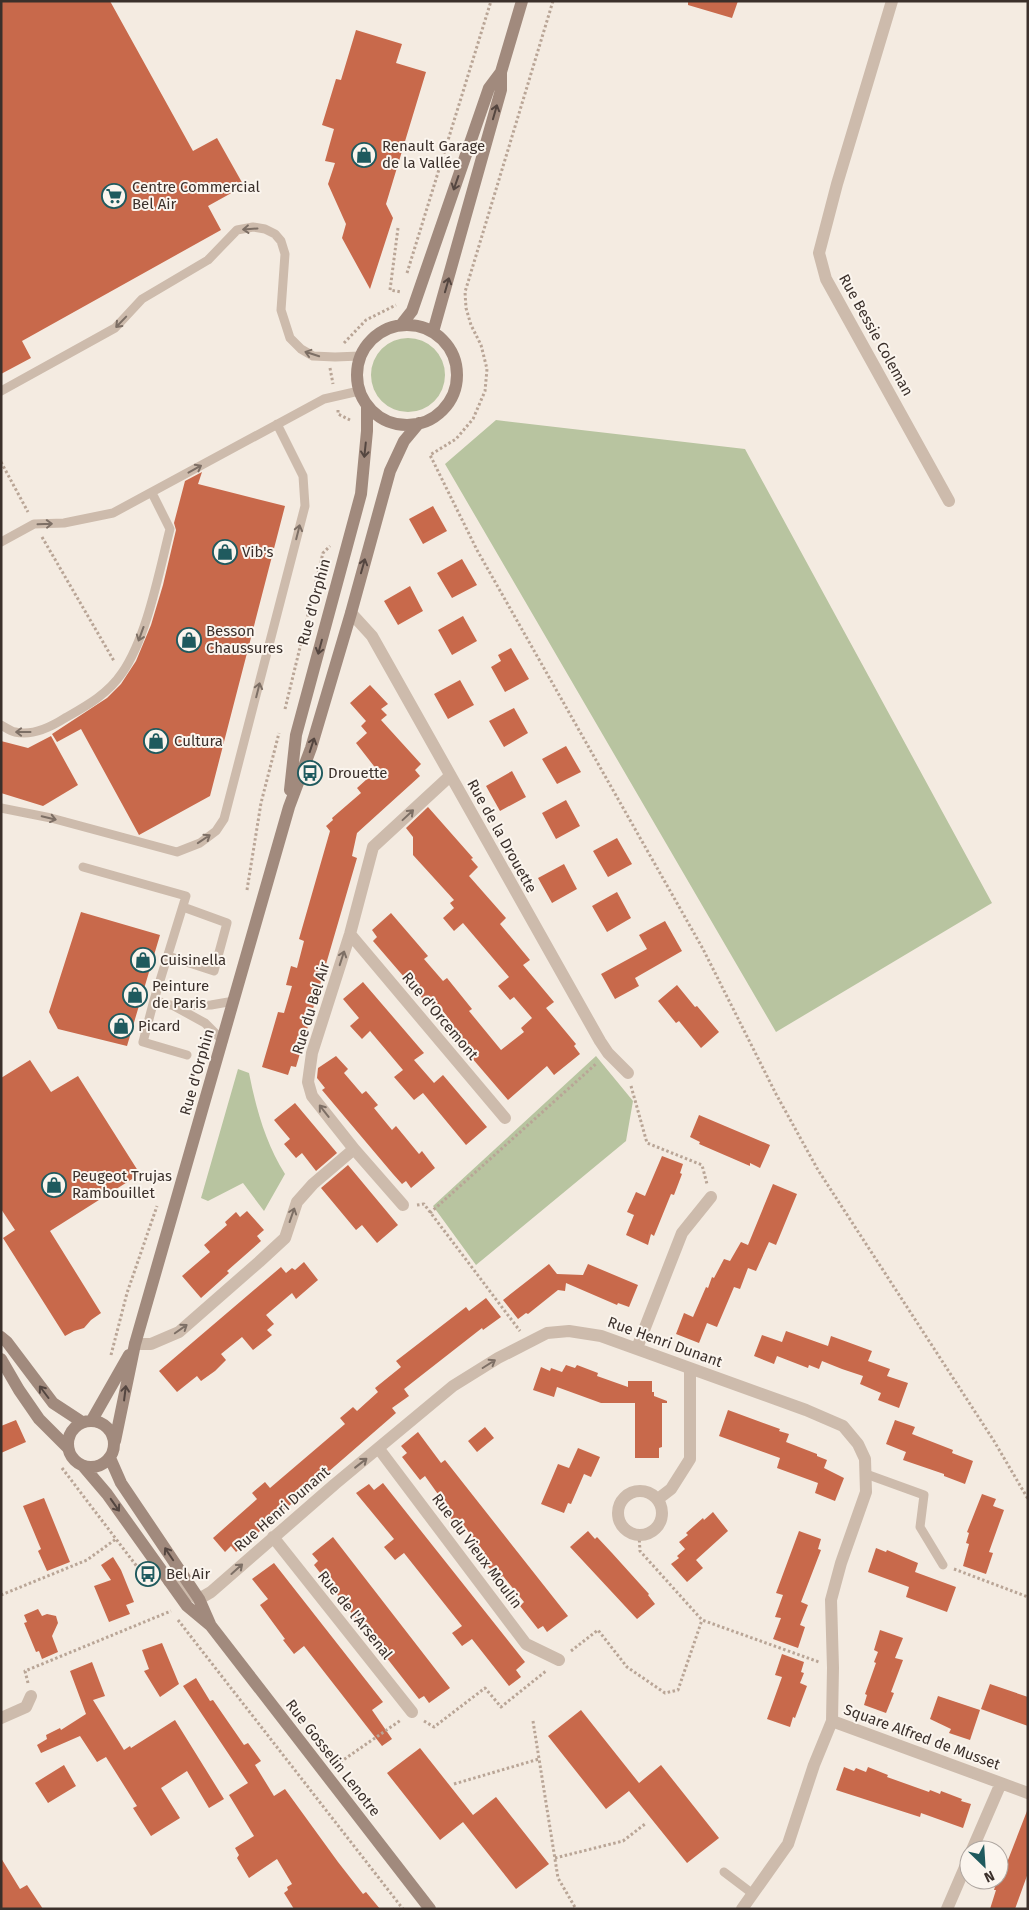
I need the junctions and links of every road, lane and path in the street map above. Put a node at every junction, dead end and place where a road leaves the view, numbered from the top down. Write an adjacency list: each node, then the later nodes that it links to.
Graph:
1 (490, 1): 7 (path)
2 (522, 1): 5 (main road)
3 (553, 1): 69 (path)
4 (892, 1): 22 (street, Rue Bessie Coleman)
5 (501, 72): 10 (main road, one-way to 10); 11 (main road, one-way to 5)
6 (398, 228): 9 (path)
7 (407, 273)
8 (404, 283): 9 (path)
9 (401, 292): 12 (path)
10 (401, 325): 11 (main road); 13 (main road)
11 (433, 332): 17 (main road)
12 (338, 344)
13 (360, 356): 14 (lane, one-way to 14); 15 (main road)
14 (1, 391)
15 (360, 391): 16 (main road); 18 (lane); 19 (path)
16 (367, 405): 17 (main road); 26 (main road, Rue d'Orphin, one-way to 26)
17 (419, 423): 27 (main road, Rue d'Orphin, one-way to 17)
18 (277, 424): 21 (lane, one-way to 18); 34 (lane, one-way to 18)
19 (351, 427)
20 (1, 462): 23 (path)
21 (152, 493): 23 (lane, one-way to 21); 28 (lane, one-way to 28)
22 (950, 501)
23 (34, 524): 25 (lane); 28 (path)
24 (335, 541): 29 (path)
25 (1, 542)
26 (332, 600): 27 (main road); 33 (main road, Rue d'Orphin, one-way to 33)
27 (351, 613): 32 (street, Rue de la Drouette); 33 (main road, Rue d'Orphin, one-way to 27)
28 (121, 674): 30 (lane, one-way to 30)
29 (285, 710)
30 (1, 725)
31 (280, 728): 36 (path)
32 (450, 776): 38 (street, Rue du Bel Air, one-way to 32); 44 (street, Rue de la Drouette)
33 (289, 807): 41 (main road, Rue d'Orphin)
34 (1, 808)
35 (83, 867): 37 (lane)
36 (246, 898)
37 (183, 907): 39 (lane); 39 (lane)
38 (350, 934): 47 (street, Rue d'Orcemont); 48 (street, Rue du Bel Air, one-way to 38)
39 (168, 956): 40 (lane)
40 (154, 1000): 42 (lane); 45 (lane)
41 (234, 1001): 42 (lane); 43 (main road, Rue d'Orphin)
42 (174, 1006): 43 (lane)
43 (223, 1040): 55 (main road, Rue d'Orphin)
44 (608, 1054): 46 (street, Rue de la Drouette); 52 (path)
45 (187, 1055)
46 (628, 1073): 49 (path)
47 (505, 1118)
48 (354, 1149): 51 (street, Rue du Bel Air); 55 (street, one-way to 48)
49 (711, 1197): 56 (street)
50 (158, 1203): 59 (path)
51 (403, 1205): 52 (path)
52 (430, 1213): 54 (path)
53 (1, 1337): 60 (main road, one-way to 53)
54 (528, 1342): 56 (street, Rue Henri Dunant); 63 (street, Rue Henri Dunant, one-way to 54)
55 (135, 1344): 59 (main road, Rue d'Orphin); 61 (main road, Rue d'Orphin, one-way to 55)
56 (637, 1348): 58 (street, Rue Henri Dunant)
57 (1, 1359): 62 (main road)
58 (690, 1369): 67 (street, Rue Henri Dunant); 68 (street)
59 (114, 1381): 60 (main road, Rue d'Orphin)
60 (87, 1421): 61 (main road); 62 (main road)
61 (115, 1441): 64 (main road)
62 (68, 1448): 65 (main road)
63 (379, 1449): 71 (street, Rue Henri Dunant, one-way to 63); 83 (street, Rue du Vieux Moulin)
64 (110, 1458): 65 (main road); 77 (main road, Rue Gosselin Lenotre, one-way to 64)
65 (84, 1467): 74 (main road, Rue Gosselin Lenotre, one-way to 74)
66 (62, 1468): 72 (path)
67 (866, 1474): 73 (lane); 84 (street, Rue Henri Dunant)
68 (658, 1499): 70 (street); 70 (street)
69 (1028, 1500)
70 (639, 1535): 81 (path)
71 (273, 1538): 77 (street, Rue Henri Dunant, one-way to 71); 86 (street, Rue de l'Arsenal)
72 (116, 1539): 75 (path); 76 (path)
73 (943, 1565): 78 (path)
74 (167, 1580): 77 (street); 82 (main road, Rue Gosselin Lenotre)
75 (154, 1589)
76 (1, 1595)
77 (199, 1598): 82 (main road, Rue Gosselin Lenotre)
78 (1028, 1598)
79 (165, 1604): 80 (path)
80 (171, 1611): 85 (path); 101 (path)
81 (702, 1620): 83 (path); 84 (path)
82 (211, 1626): 91 (main road, Rue Gosselin Lenotre)
83 (559, 1660): 86 (path)
84 (833, 1668): 89 (street, Rue Henri Dunant)
85 (31, 1696): 87 (street)
86 (412, 1712): 91 (path)
87 (1, 1718)
88 (533, 1721): 90 (path)
89 (832, 1721): 92 (street, Square Alfred de Musset); 100 (street)
90 (539, 1759): 93 (path); 97 (path)
91 (324, 1774): 102 (main road, Rue Gosselin Lenotre)
92 (1001, 1783): 94 (street, Square Alfred de Musset); 96 (street, Square Alfred de Musset)
93 (454, 1784)
94 (1028, 1793)
95 (645, 1824): 97 (path)
96 (976, 1840)
97 (555, 1858): 103 (path)
98 (724, 1872): 100 (lane)
99 (959, 1881): 105 (street)
100 (753, 1894): 104 (street)
101 (403, 1909)
102 (430, 1909)
103 (576, 1909)
104 (742, 1909)
105 (947, 1909)

